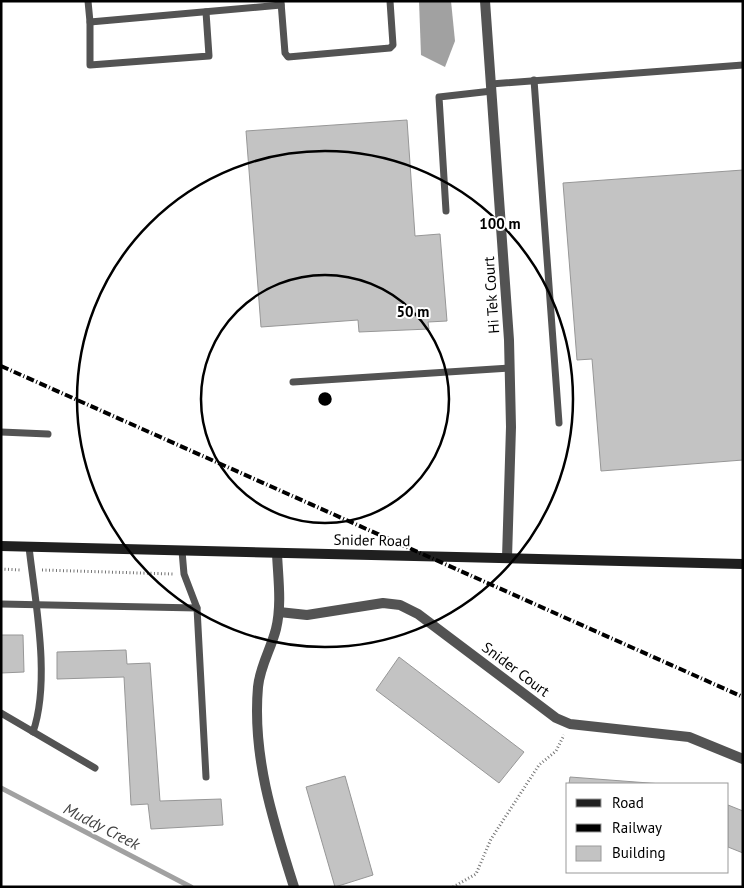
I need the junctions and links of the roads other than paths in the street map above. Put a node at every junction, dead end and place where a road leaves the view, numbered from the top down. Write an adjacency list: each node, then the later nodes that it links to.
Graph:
1 (88, 1): 6 (lane)
2 (390, 1): 4 (lane)
3 (485, 1): 9 (street, Hi Tek Court)
4 (281, 3): 5 (lane)
5 (206, 12): 6 (lane); 6 (lane)
6 (90, 22)
7 (743, 65): 8 (lane)
8 (534, 80): 9 (lane); 13 (lane)
9 (492, 87): 10 (lane); 11 (street, Hi Tek Court)
10 (446, 211)
11 (510, 368): 12 (lane); 20 (street, Hi Tek Court)
12 (293, 382)
13 (559, 423)
14 (1, 432): 15 (lane)
15 (48, 434)
16 (1, 546): 17 (street, Snider Road)
17 (28, 547): 18 (street, Snider Road); 23 (lane)
18 (182, 551): 19 (street, Snider Road); 24 (lane)
19 (276, 553): 20 (street, Snider Road); 25 (street)
20 (507, 558): 21 (street, Snider Road)
21 (743, 564)
22 (1, 604): 23 (lane)
23 (36, 605): 24 (lane); 27 (lane)
24 (197, 608): 30 (lane)
25 (279, 612): 28 (street, Snider Court); 31 (street)
26 (1, 713): 27 (lane)
27 (33, 732): 29 (lane)
28 (743, 759)
29 (95, 768)
30 (206, 777)
31 (294, 887)

